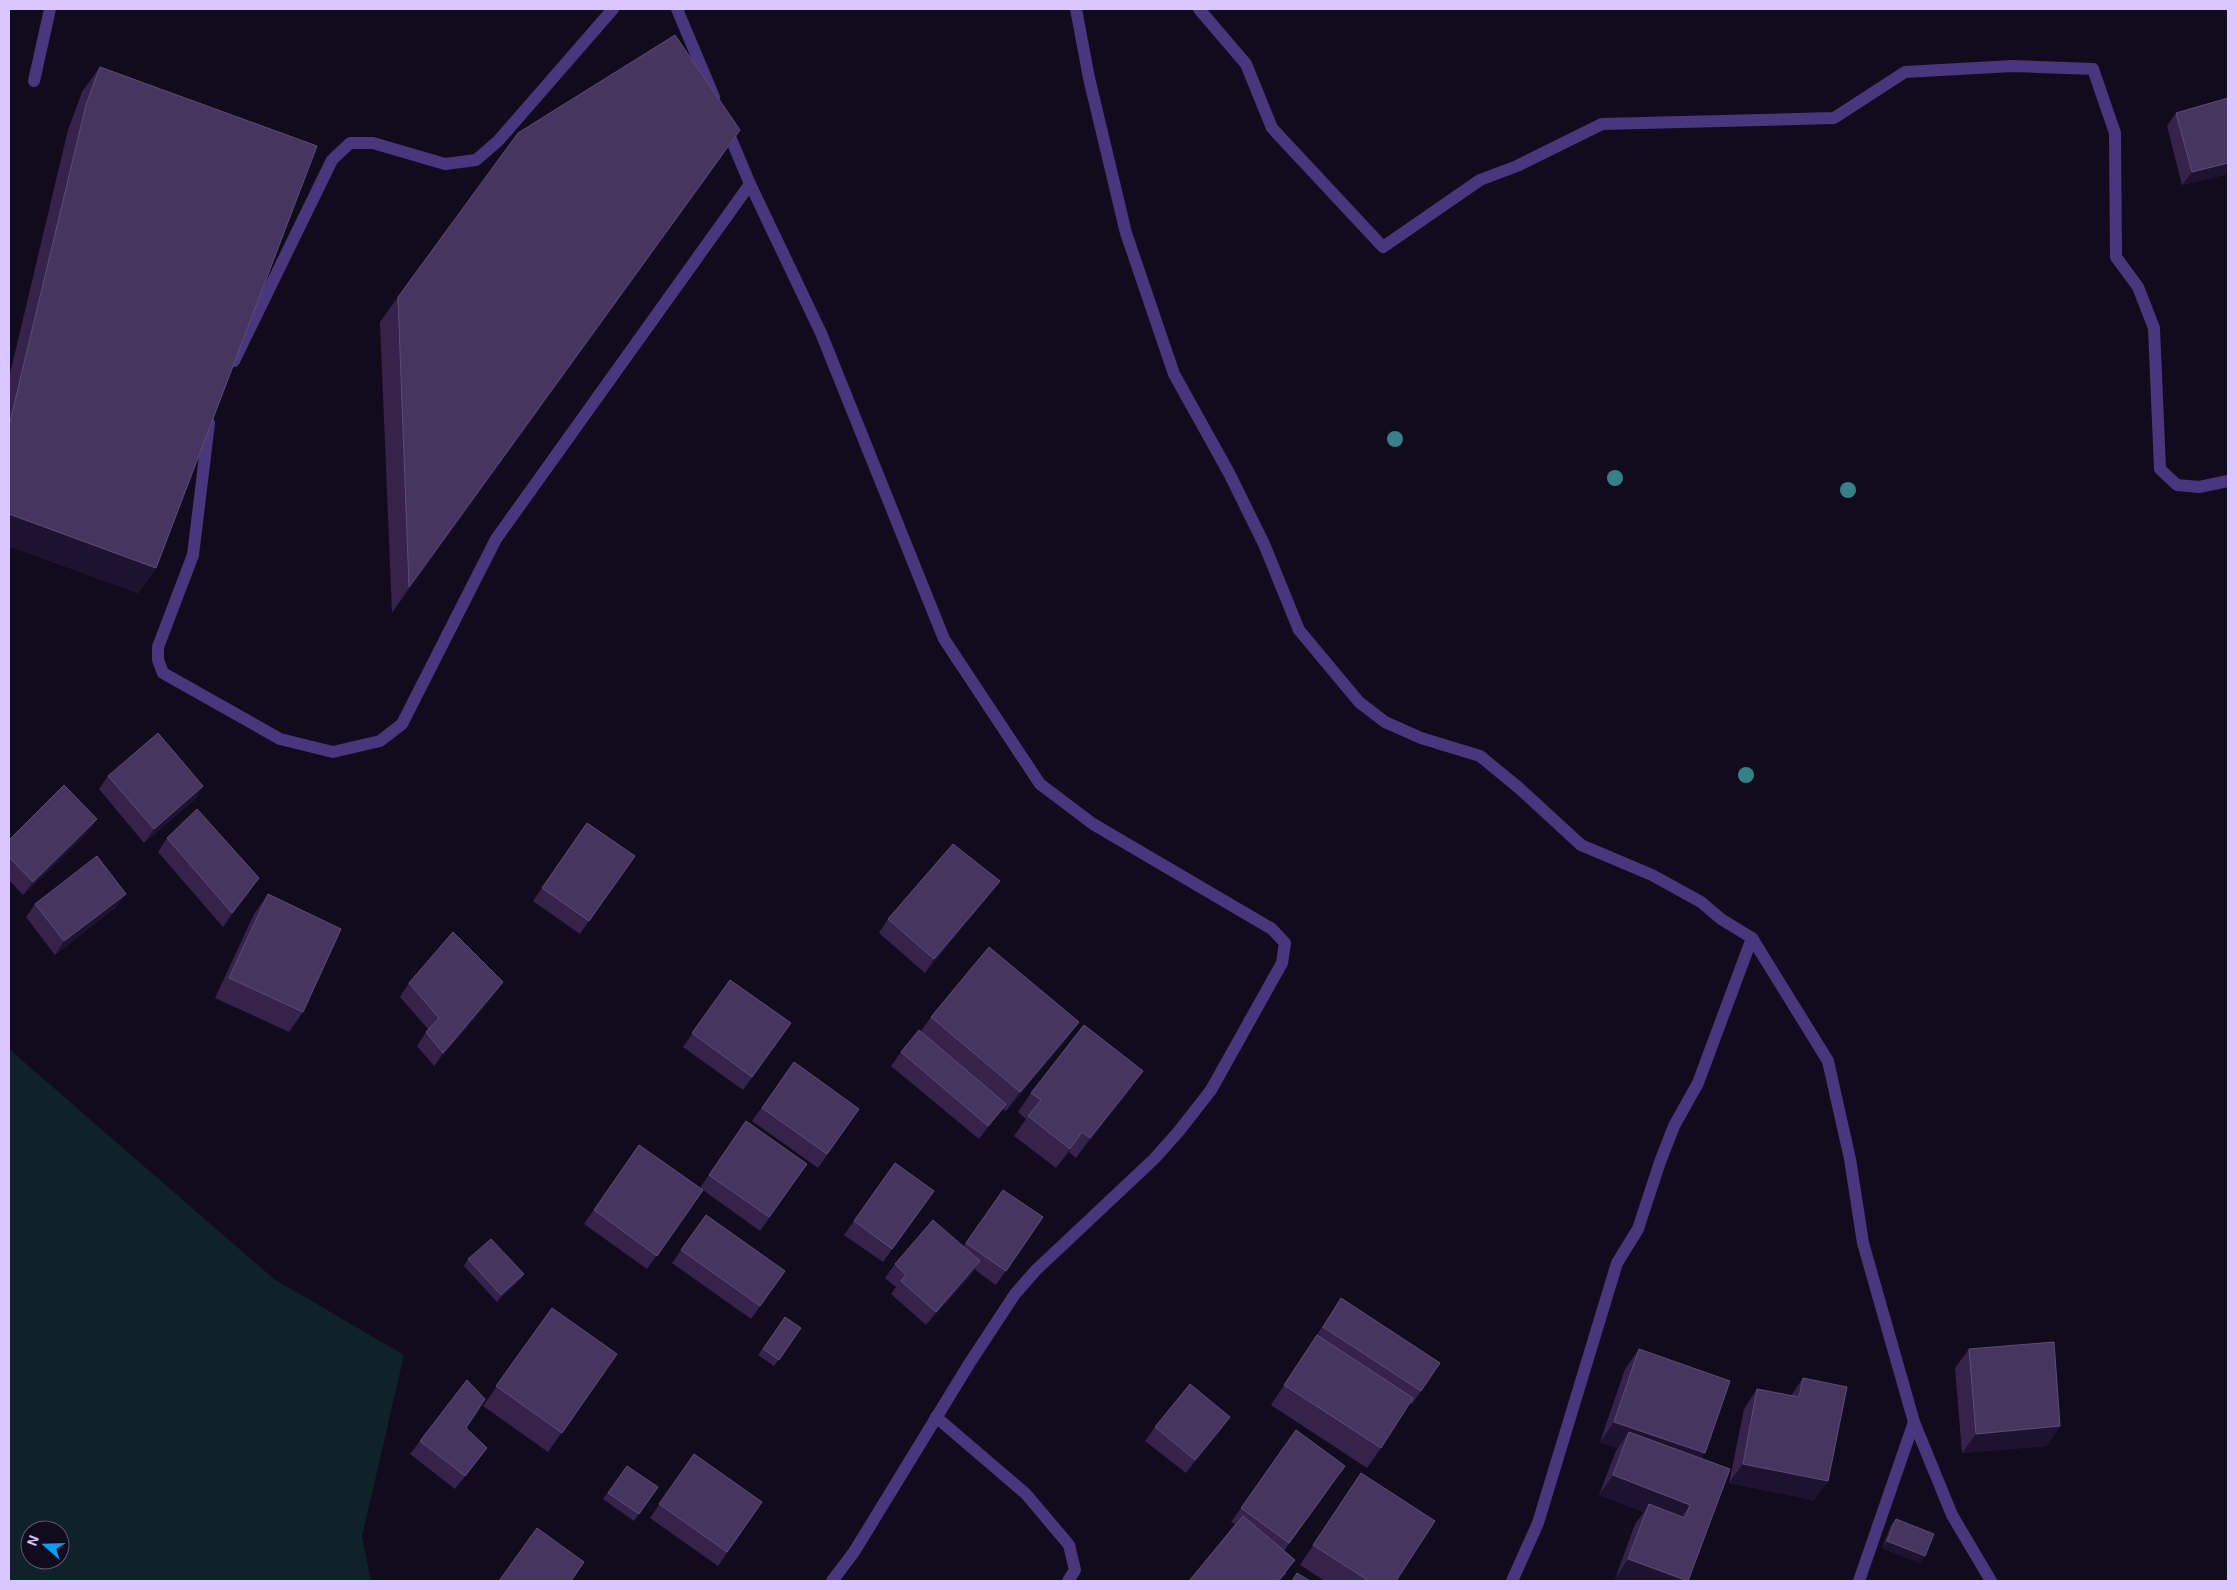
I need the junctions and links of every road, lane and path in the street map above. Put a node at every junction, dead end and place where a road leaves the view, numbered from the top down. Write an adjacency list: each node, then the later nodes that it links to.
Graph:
1 (50, 9): 6 (street)
2 (613, 9): 8 (street)
3 (677, 9): 7 (street)
4 (1076, 9): 11 (street)
5 (1199, 9): 10 (street)
6 (34, 81)
7 (750, 184): 9 (street); 12 (street)
8 (229, 369)
9 (213, 411)
10 (2228, 481)
11 (1752, 938): 13 (street); 16 (street)
12 (936, 1417): 14 (street); 15 (street)
13 (1914, 1422): 17 (street); 18 (street)
14 (832, 1581)
15 (1068, 1581)
16 (1512, 1581)
17 (1859, 1581)
18 (1991, 1581)

